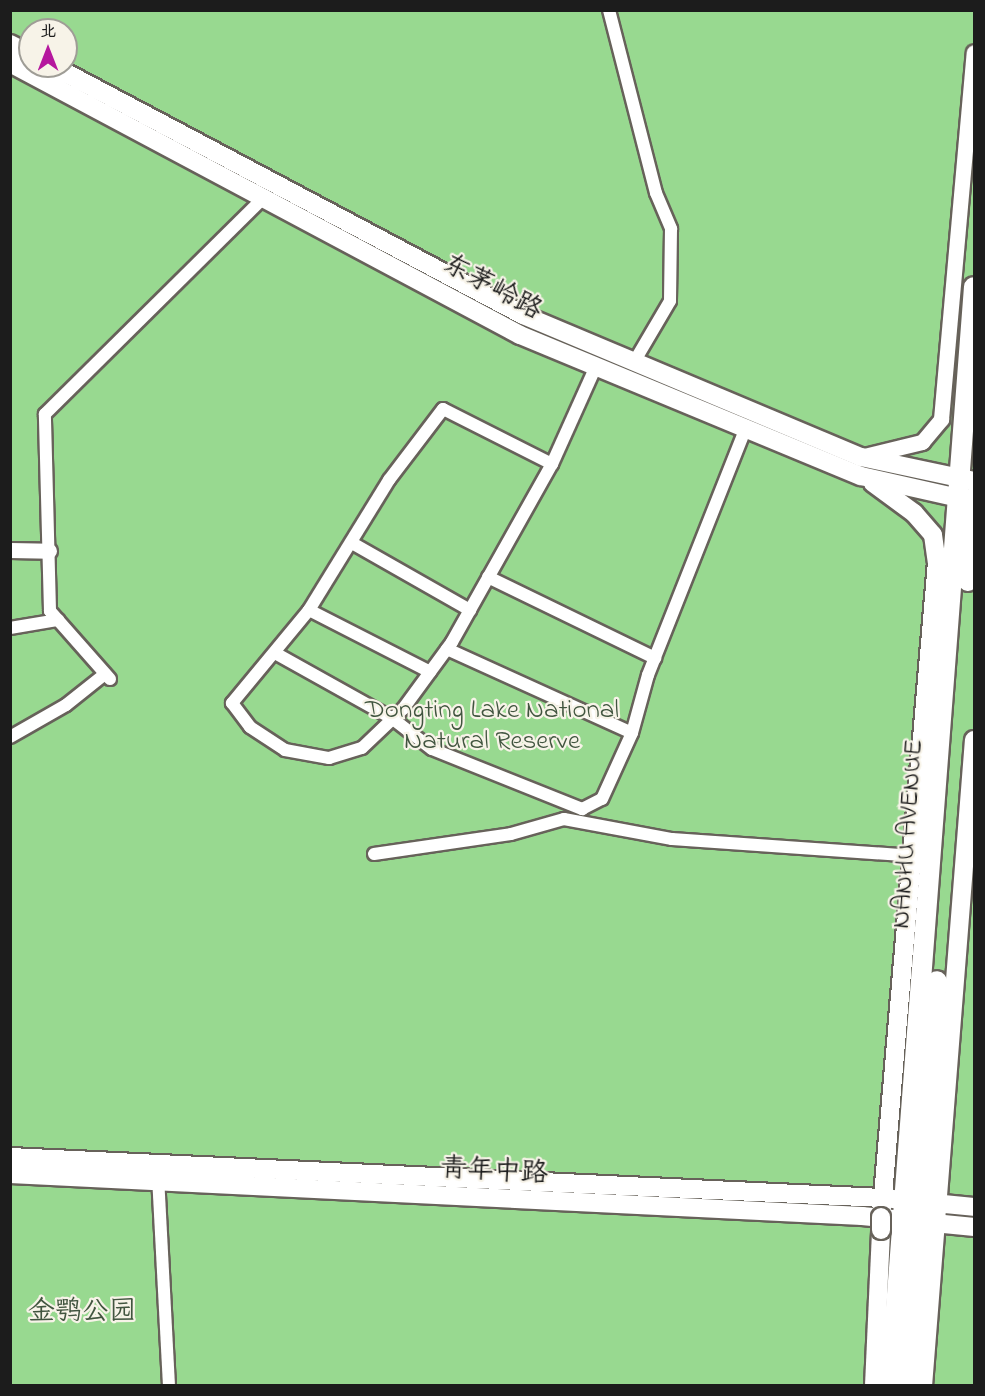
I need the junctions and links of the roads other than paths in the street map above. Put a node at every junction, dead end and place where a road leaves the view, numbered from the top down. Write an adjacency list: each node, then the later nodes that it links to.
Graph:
1 (609, 10): 7 (street)
2 (975, 52): 10 (street)
3 (10, 63): 5 (main road, 东茅岭路)
4 (76, 78): 7 (main road, 东茅岭路)
5 (266, 196): 8 (main road, 东茅岭路); 17 (street)
6 (975, 287): 13 (main road, NANHU AVENUE)
7 (634, 362): 10 (main road, 东茅岭路)
8 (596, 366): 9 (main road, 东茅岭路); 11 (street)
9 (746, 427): 12 (main road, 东茅岭路); 25 (street)
10 (861, 457): 13 (main road, 东茅岭路)
11 (552, 464): 15 (street); 18 (street)
12 (861, 477): 14 (main road, 东茅岭路); 32 (main road)
13 (968, 479): 14 (main road, NANHU AVENUE)
14 (971, 500): 37 (main road, NANHU AVENUE)
15 (352, 543): 19 (street); 20 (street)
16 (10, 550): 17 (street)
17 (49, 551): 21 (street)
18 (488, 577): 20 (street); 25 (street)
19 (309, 610): 24 (street); 26 (street)
20 (470, 610): 23 (street)
21 (58, 620): 22 (street); 29 (street)
22 (10, 628)
23 (447, 649): 26 (street); 28 (street)
24 (275, 652): 27 (street); 27 (street)
25 (655, 658): 28 (street)
26 (430, 672): 27 (street)
27 (393, 719): 28 (street)
28 (632, 733)
29 (10, 737)
30 (975, 740): 37 (main road)
31 (374, 854): 32 (street)
32 (913, 856): 36 (main road)
33 (10, 1157): 35 (main road, 青年中路)
34 (10, 1174): 35 (main road, 青年中路)
35 (158, 1174): 36 (main road, 青年中路); 39 (main road, 青年中路); 41 (street)
36 (883, 1198): 37 (main road, 青年中路); 42 (main road)
37 (920, 1201): 38 (main road, 青年中路); 39 (main road, NANHU AVENUE); 39 (main road)
38 (975, 1207)
39 (919, 1221): 40 (main road, 青年中路); 43 (main road, NANHU AVENUE); 44 (main road, NANHU AVENUE); 45 (main road)
40 (975, 1227)
41 (169, 1386)
42 (874, 1386)
43 (890, 1386)
44 (905, 1386)
45 (923, 1386)

